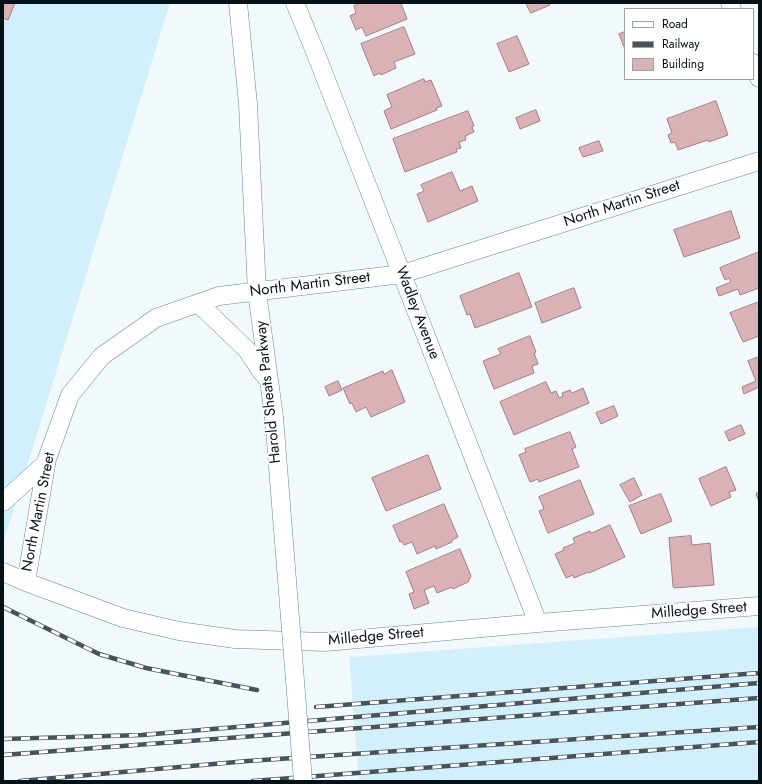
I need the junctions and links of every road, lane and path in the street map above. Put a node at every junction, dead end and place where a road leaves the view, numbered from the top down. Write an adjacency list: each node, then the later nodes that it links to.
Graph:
1 (238, 3): 7 (street, Harold Sheats Parkway)
2 (295, 3): 6 (street, Wadley Avenue)
3 (754, 66): 4 (street)
4 (759, 78)
5 (759, 161): 6 (street, North Martin Street)
6 (402, 274): 7 (street, North Martin Street); 15 (street, Wadley Avenue)
7 (258, 292): 8 (street, North Martin Street); 9 (street, Harold Sheats Parkway)
8 (198, 304): 9 (street); 10 (street, North Martin Street)
9 (269, 380): 16 (street, Harold Sheats Parkway, bridge)
10 (46, 463): 11 (street); 13 (street, North Martin Street)
11 (3, 502)
12 (3, 572): 13 (street, Milledge Street)
13 (26, 582): 15 (street, Milledge Street)
14 (759, 606): 15 (street, Milledge Street)
15 (538, 623)
16 (303, 781)

